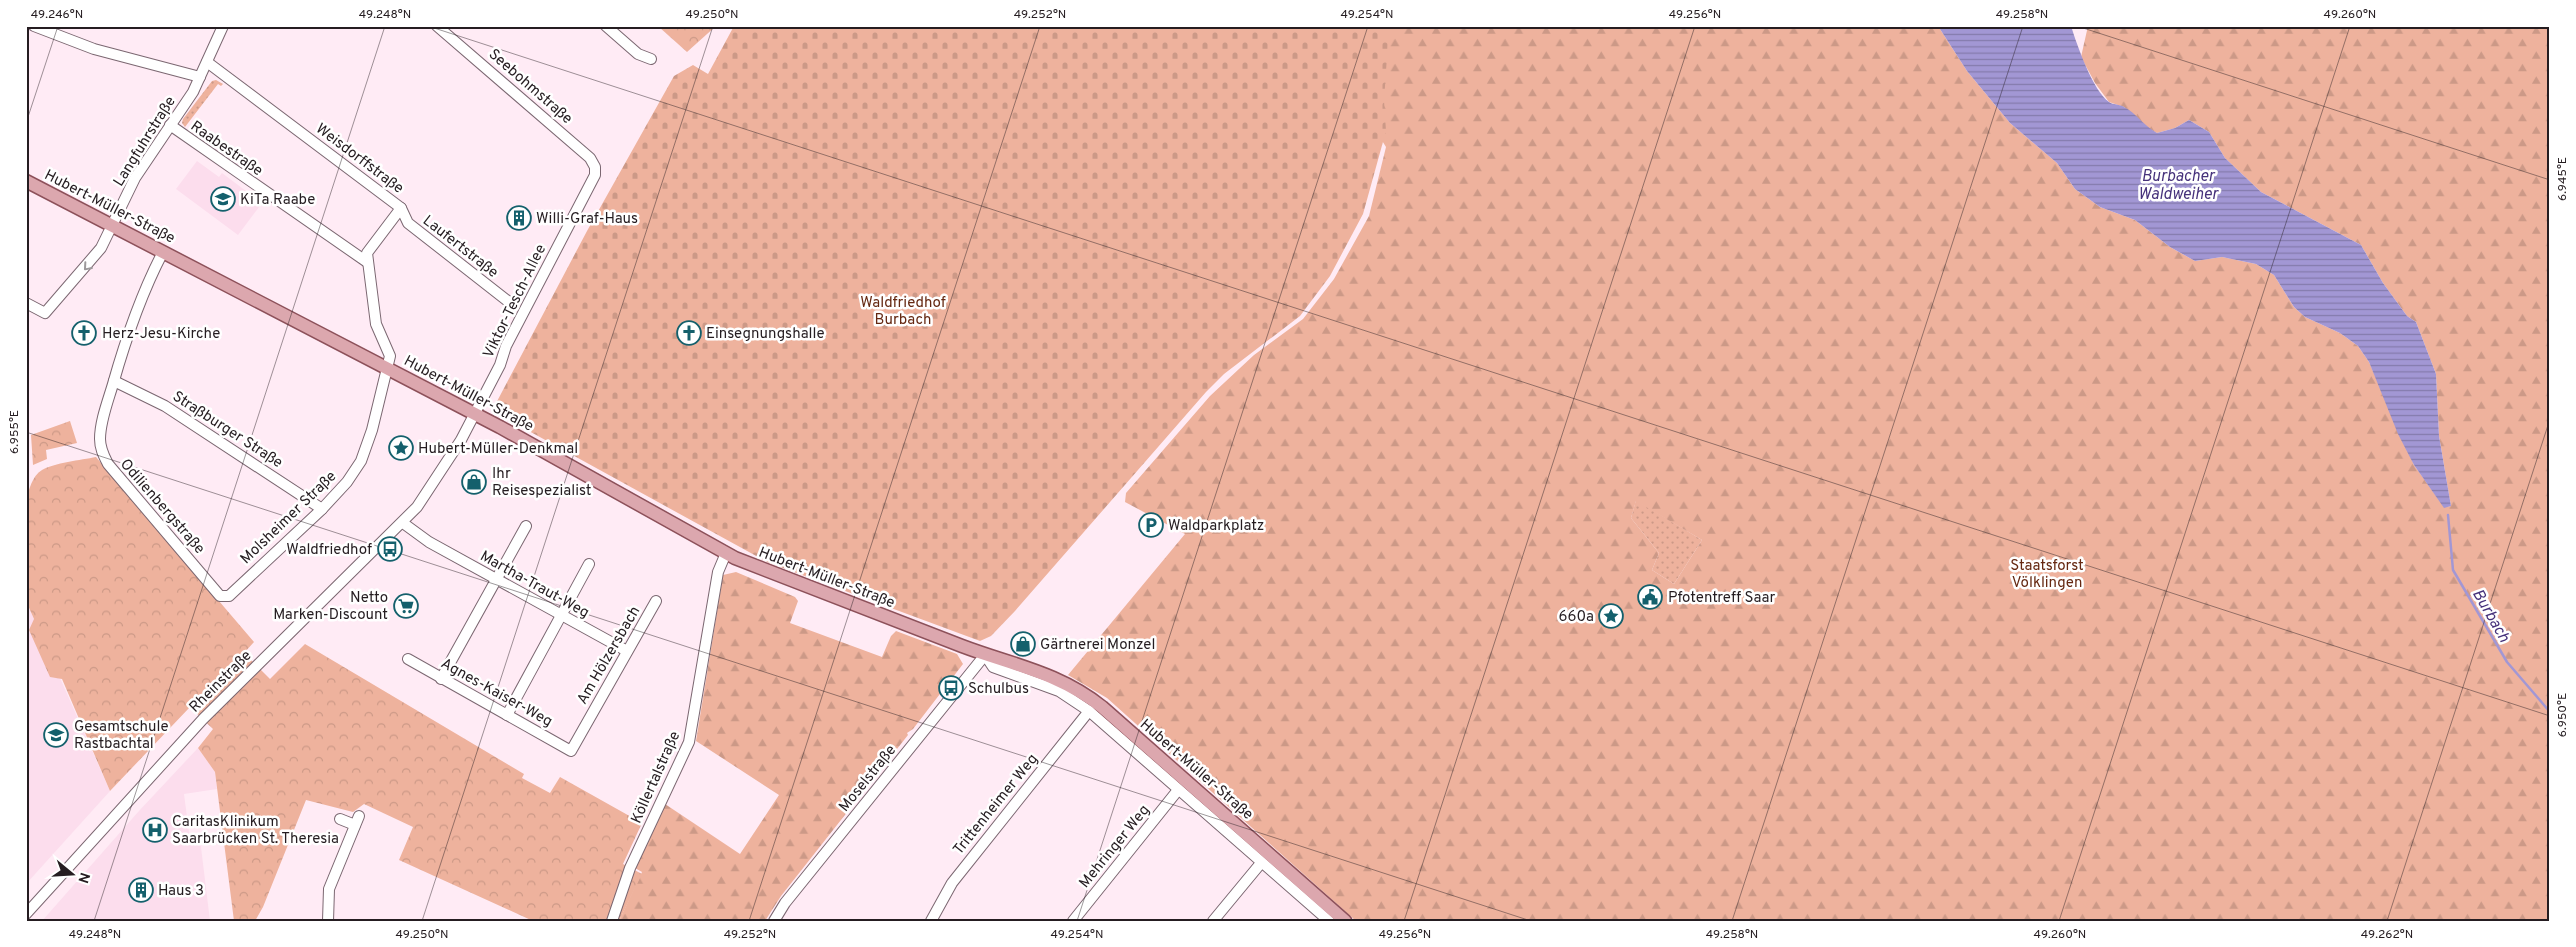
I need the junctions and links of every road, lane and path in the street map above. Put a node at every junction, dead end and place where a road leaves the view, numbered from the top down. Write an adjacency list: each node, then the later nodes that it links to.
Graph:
1 (34, 26): 7 (street)
2 (224, 26): 6 (street, Langfuhrstraße)
3 (437, 26): 9 (street, Seebohmstraße)
4 (606, 26): 5 (street)
5 (651, 59)
6 (207, 62): 7 (street, Langfuhrstraße); 11 (street, Weisdorffstraße)
7 (200, 77): 8 (street, Langfuhrstraße)
8 (170, 126): 12 (street, Langfuhrstraße); 14 (street, Raabestraße)
9 (595, 175): 19 (street, Viktor-Tesch-Allee)
10 (26, 181): 12 (main road, Hubert-Müller-Straße)
11 (401, 208): 14 (street, Weisdorffstraße); 15 (street, Laufertstraße)
12 (112, 226): 13 (main road, Hubert-Müller-Straße); 16 (street, Langfuhrstraße, one-way to 16)
13 (163, 252): 17 (main road, Hubert-Müller-Straße); 18 (street, Odilienbergstraße)
14 (367, 262): 17 (street)
15 (509, 302)
16 (26, 303)
17 (387, 369): 19 (main road, Hubert-Müller-Straße); 20 (street, Molsheimer Straße)
18 (114, 381): 20 (street, Straßburger Straße); 26 (street, Odilienbergstraße)
19 (475, 415): 21 (street, Rheinstraße); 23 (main road, Hubert-Müller-Straße)
20 (322, 509): 26 (street, Molsheimer Straße)
21 (403, 523): 25 (street, Martha-Traut-Weg); 39 (street, Rheinstraße)
22 (526, 526): 25 (street)
23 (726, 553): 30 (main road, Hubert-Müller-Straße); 41 (street, Köllertalstraße)
24 (589, 564): 28 (street)
25 (496, 580): 28 (street, Martha-Traut-Weg); 32 (street)
26 (228, 596)
27 (656, 601): 29 (street, Am Hölzersbach)
28 (561, 616): 29 (street, Martha-Traut-Weg); 34 (street)
29 (627, 651): 35 (street, Am Hölzersbach)
30 (985, 655): 33 (street, Hubert-Müller-Straße); 42 (street, Moselstraße); 47 (main road, Hubert-Müller-Straße)
31 (408, 660): 32 (street, Agnes-Kaiser-Weg)
32 (441, 678): 34 (street, Agnes-Kaiser-Weg)
33 (1089, 710): 36 (street, Hubert-Müller-Straße); 43 (street, Trittenheimer Weg)
34 (506, 715): 35 (street, Agnes-Kaiser-Weg)
35 (571, 750)
36 (1178, 790): 38 (street, Hubert-Müller-Straße); 44 (street, Mehringer Weg)
37 (340, 819): 40 (street)
38 (1261, 863): 45 (street); 46 (street, Hubert-Müller-Straße)
39 (26, 914)
40 (328, 921)
41 (612, 921)
42 (774, 921)
43 (931, 921)
44 (1073, 921)
45 (1213, 921)
46 (1329, 921)
47 (1345, 921)

